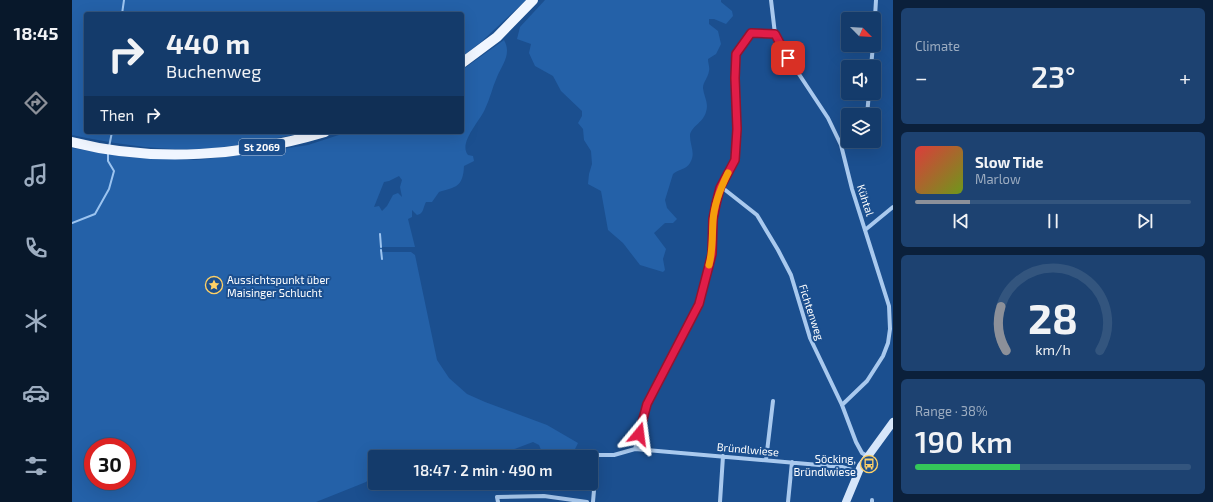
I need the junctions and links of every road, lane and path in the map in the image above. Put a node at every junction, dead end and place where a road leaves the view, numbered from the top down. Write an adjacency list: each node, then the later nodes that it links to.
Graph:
1 (533, 0): 6 (main road)
2 (771, 0): 5 (street, Kühtal)
3 (876, 0): 4 (street)
4 (875, 12)
5 (775, 34): 9 (street, Kühtal); 11 (street)
6 (464, 62)
7 (316, 134): 8 (main road, St 2069)
8 (72, 142)
9 (841, 145)
10 (842, 148): 13 (street, Kühtal)
11 (720, 188): 15 (street, Fichtenweg); 17 (street)
12 (893, 207): 13 (street)
13 (866, 230): 15 (street, Kühtal)
14 (773, 401): 20 (street)
15 (842, 405): 19 (street, Fichtenweg)
16 (893, 422): 19 (street)
17 (635, 449): 18 (street, Bründlwiese); 25 (street)
18 (723, 456): 20 (street, Bründlwiese); 26 (street)
19 (867, 456): 22 (street)
20 (766, 460): 21 (street, Bründlwiese)
21 (792, 462): 22 (street, Bründlwiese); 27 (street)
22 (858, 472): 28 (street)
23 (498, 502): 24 (street)
24 (587, 502)
25 (592, 502)
26 (720, 502)
27 (788, 502)
28 (846, 502)

